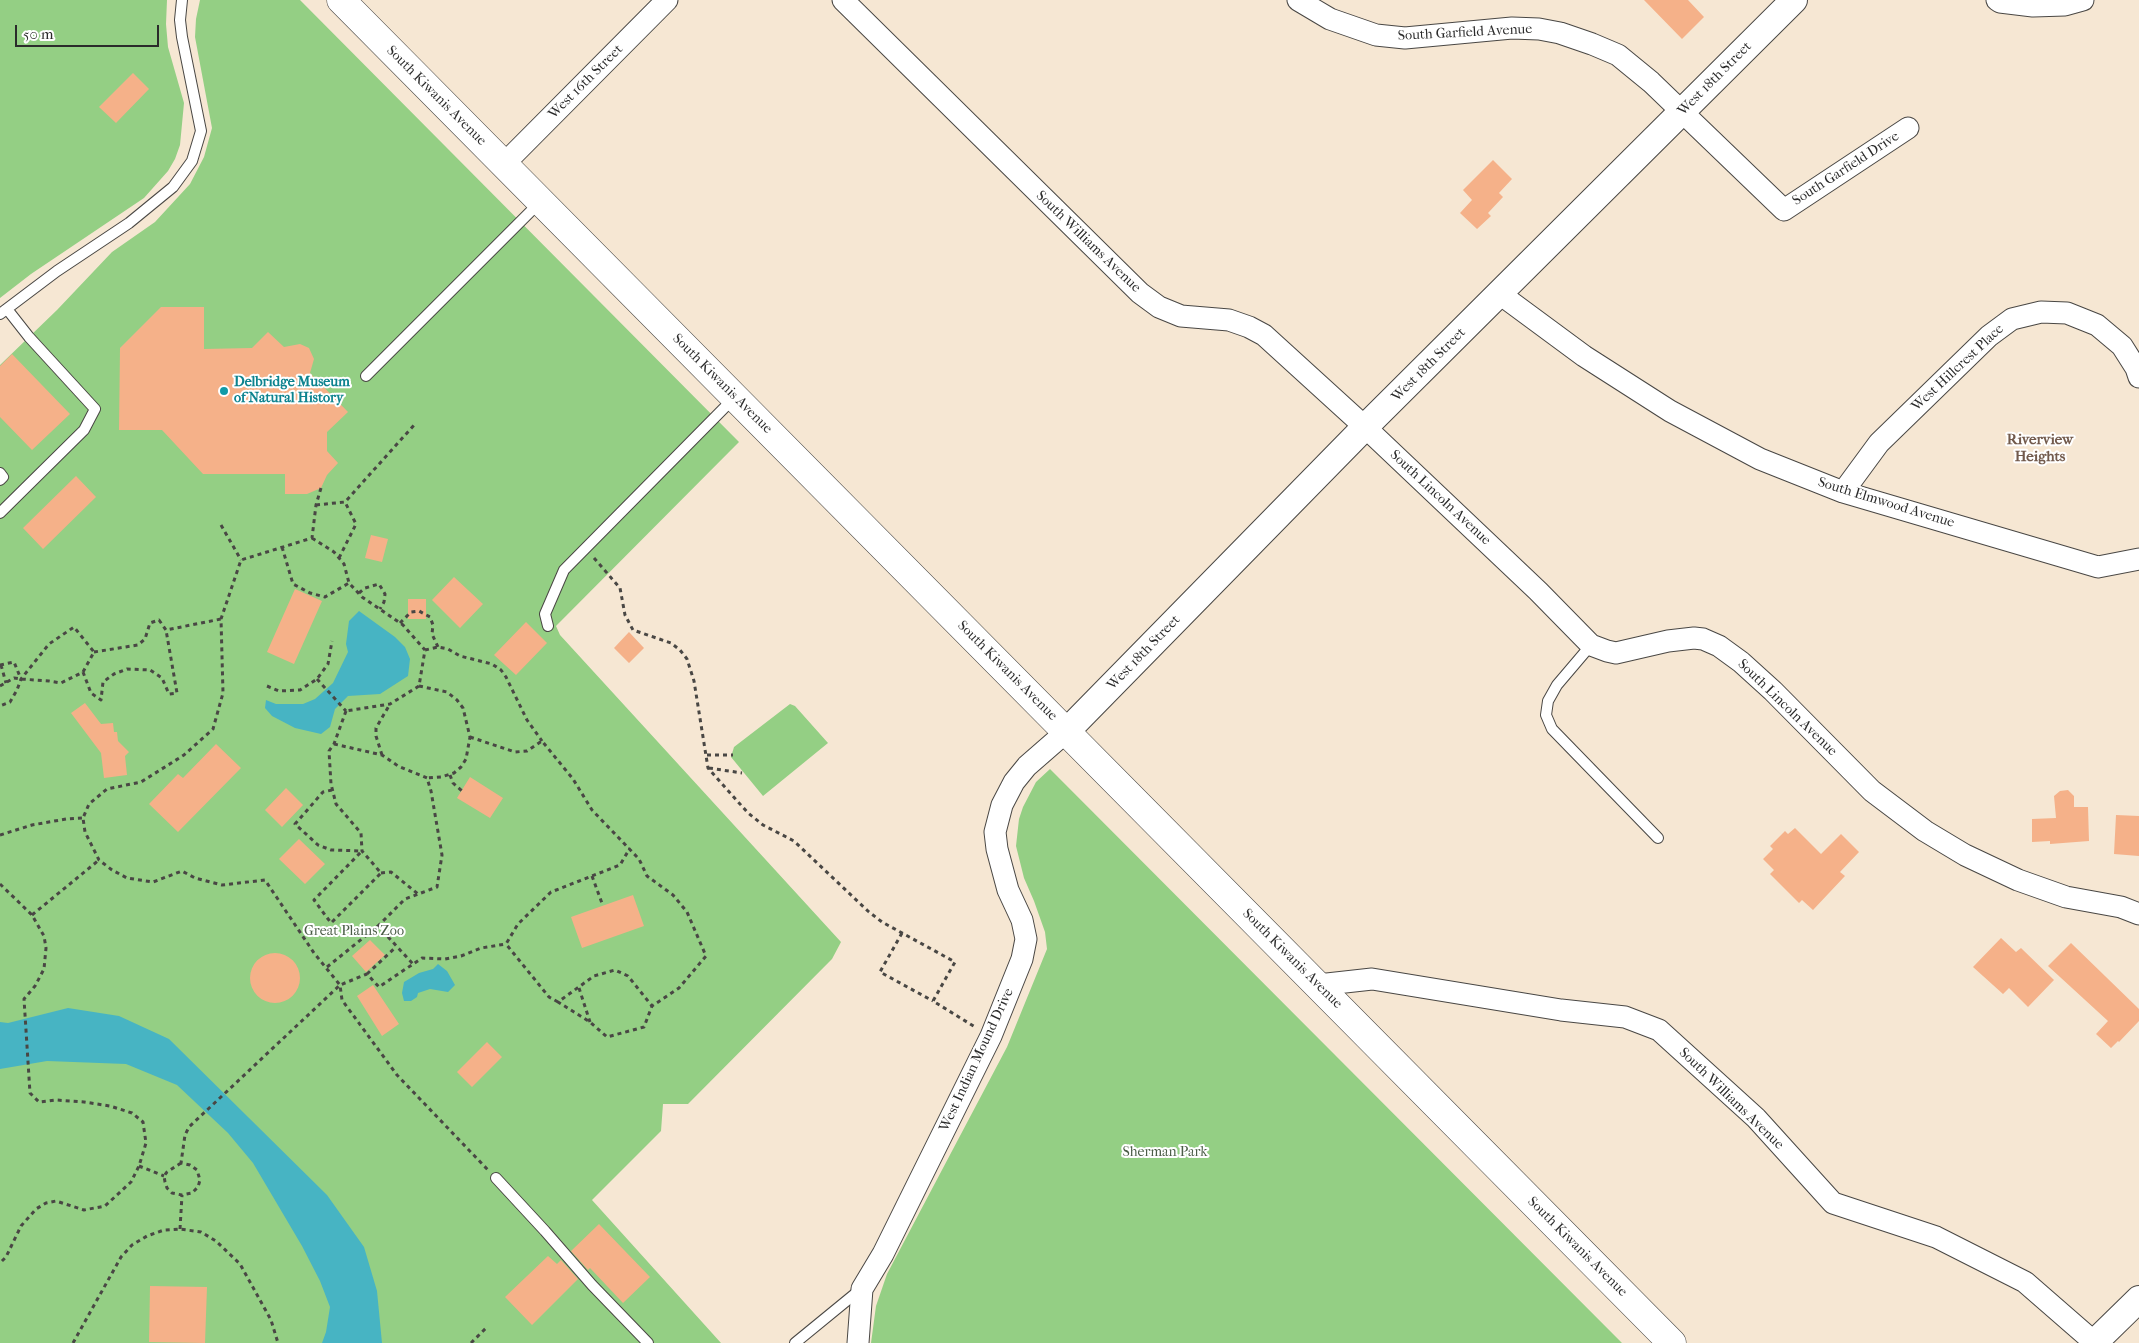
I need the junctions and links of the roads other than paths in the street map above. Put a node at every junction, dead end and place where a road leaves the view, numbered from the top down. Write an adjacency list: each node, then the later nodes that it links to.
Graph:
1 (182, 0): 15 (lane)
2 (341, 0): 11 (main road, South Kiwanis Avenue)
3 (667, 0): 11 (street, West 16th Street)
4 (843, 0): 19 (street, South Williams Avenue)
5 (1298, 0): 9 (street, South Garfield Avenue)
6 (1794, 0): 9 (street, West 18th Street)
7 (1997, 0): 8 (street)
8 (2083, 0)
9 (1682, 112): 13 (street, South Garfield Avenue); 14 (street, West 18th Street)
10 (1908, 128): 13 (street, South Garfield Drive)
11 (504, 164): 12 (main road, South Kiwanis Avenue)
12 (541, 202): 16 (lane); 18 (main road, South Kiwanis Avenue)
13 (1784, 210)
14 (1500, 294): 19 (street, West 18th Street); 22 (street, South Elmwood Avenue)
15 (4, 312): 23 (lane)
16 (366, 376)
17 (2139, 377): 22 (street, West Hillcrest Place)
18 (735, 397): 25 (lane); 27 (main road, South Kiwanis Avenue)
19 (1365, 427): 26 (street, South Lincoln Avenue); 27 (street, West 18th Street)
20 (0, 473): 21 (lane)
21 (0, 480)
22 (1843, 492): 24 (street, South Elmwood Avenue)
23 (0, 513)
24 (2139, 559)
25 (548, 626)
26 (1591, 645): 28 (lane); 29 (street, South Lincoln Avenue)
27 (1066, 732): 30 (main road, South Kiwanis Avenue); 32 (street, West Indian Mound Drive)
28 (1658, 838)
29 (2139, 914)
30 (1318, 985): 37 (main road, South Kiwanis Avenue); 38 (street, South Williams Avenue)
31 (496, 1178): 34 (lane)
32 (862, 1289): 35 (lane); 36 (street, West Indian Mound Drive)
33 (2139, 1298): 38 (street)
34 (648, 1343)
35 (795, 1343)
36 (858, 1343)
37 (1672, 1343)
38 (2094, 1343)

